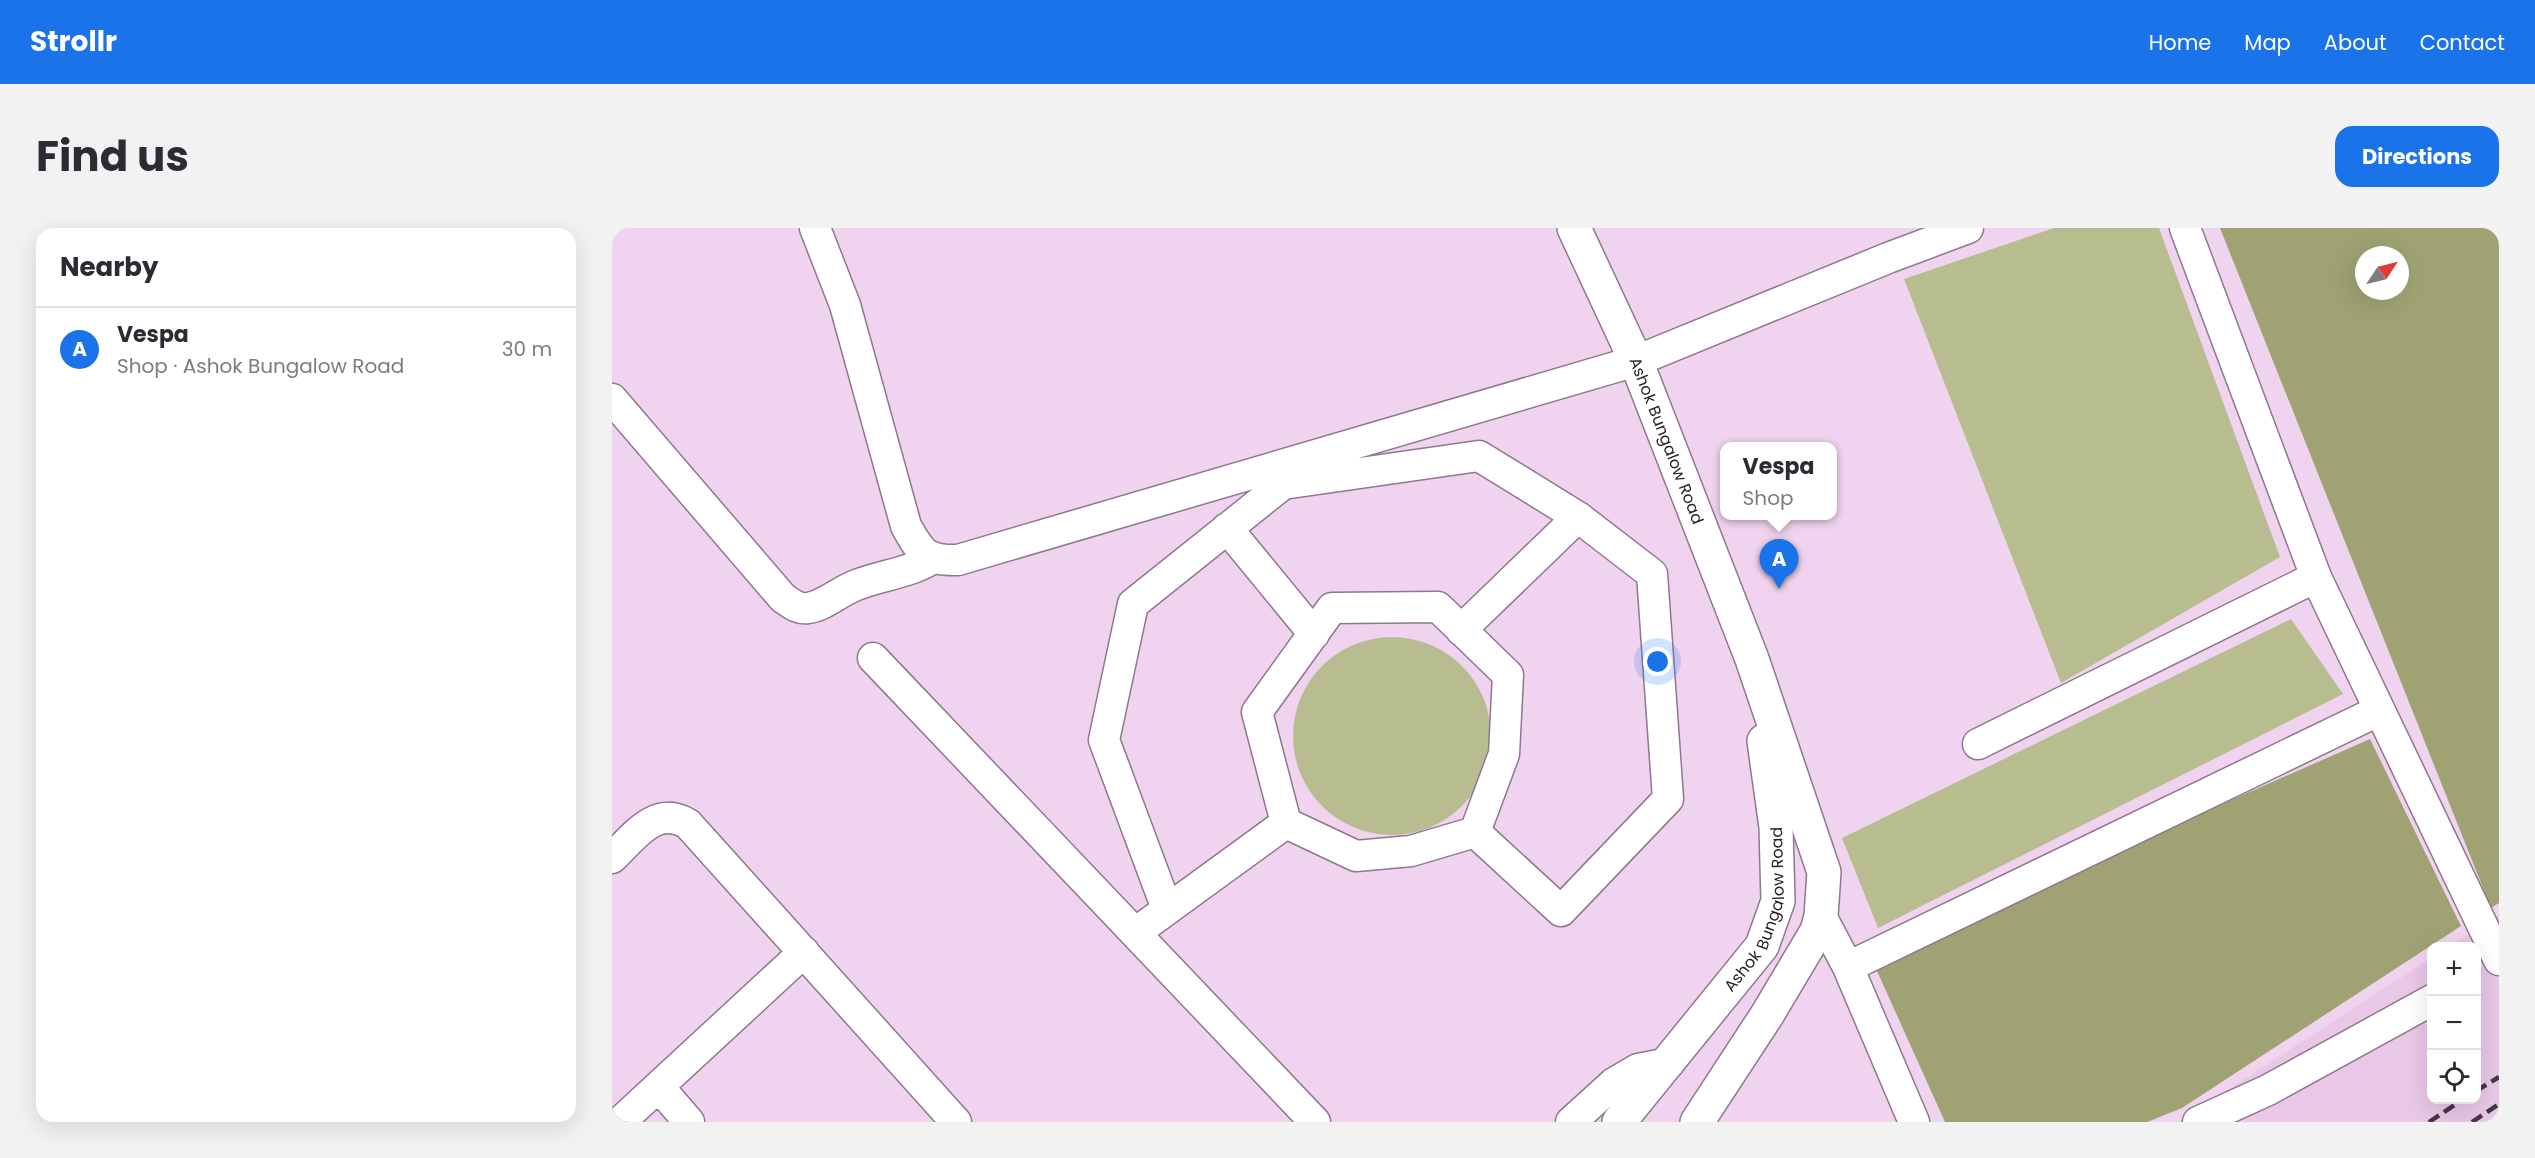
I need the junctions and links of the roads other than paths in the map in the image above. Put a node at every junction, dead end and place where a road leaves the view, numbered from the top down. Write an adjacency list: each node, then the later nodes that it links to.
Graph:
1 (815, 228): 10 (street)
2 (1574, 228): 6 (street, Ashok Bungalow Road)
3 (1968, 228): 5 (street)
4 (2185, 228): 11 (street)
5 (1926, 235): 6 (street)
6 (1636, 361): 10 (street); 15 (street, Ashok Bungalow Road)
7 (612, 399): 10 (street)
8 (1578, 517): 9 (street); 12 (street); 19 (street)
9 (1227, 528): 13 (street); 21 (street)
10 (933, 558)
11 (2316, 577): 16 (street); 17 (street)
12 (1461, 630): 13 (street); 19 (street)
13 (1314, 634): 18 (street)
14 (873, 658): 23 (street)
15 (1752, 659): 22 (street, Ashok Bungalow Road); 29 (street, Ashok Bungalow Road)
16 (2378, 711): 25 (street); 26 (street)
17 (1978, 744)
18 (1286, 824): 19 (street); 21 (street)
19 (1475, 832)
20 (612, 858): 24 (street)
21 (1167, 909): 23 (street)
22 (1821, 916): 26 (street); 37 (street, Ashok Bungalow Road)
23 (1135, 933): 34 (street)
24 (804, 952): 30 (street); 33 (street)
25 (2499, 961): 27 (street)
26 (1848, 967): 38 (street)
27 (2481, 972)
28 (2427, 1003): 39 (street)
29 (1670, 1063): 35 (street); 36 (street, Ashok Bungalow Road)
30 (658, 1087): 31 (street); 32 (street)
31 (620, 1122)
32 (689, 1122)
33 (956, 1122)
34 (1315, 1122)
35 (1571, 1122)
36 (1619, 1122)
37 (1697, 1122)
38 (1914, 1122)
39 (2198, 1122)

